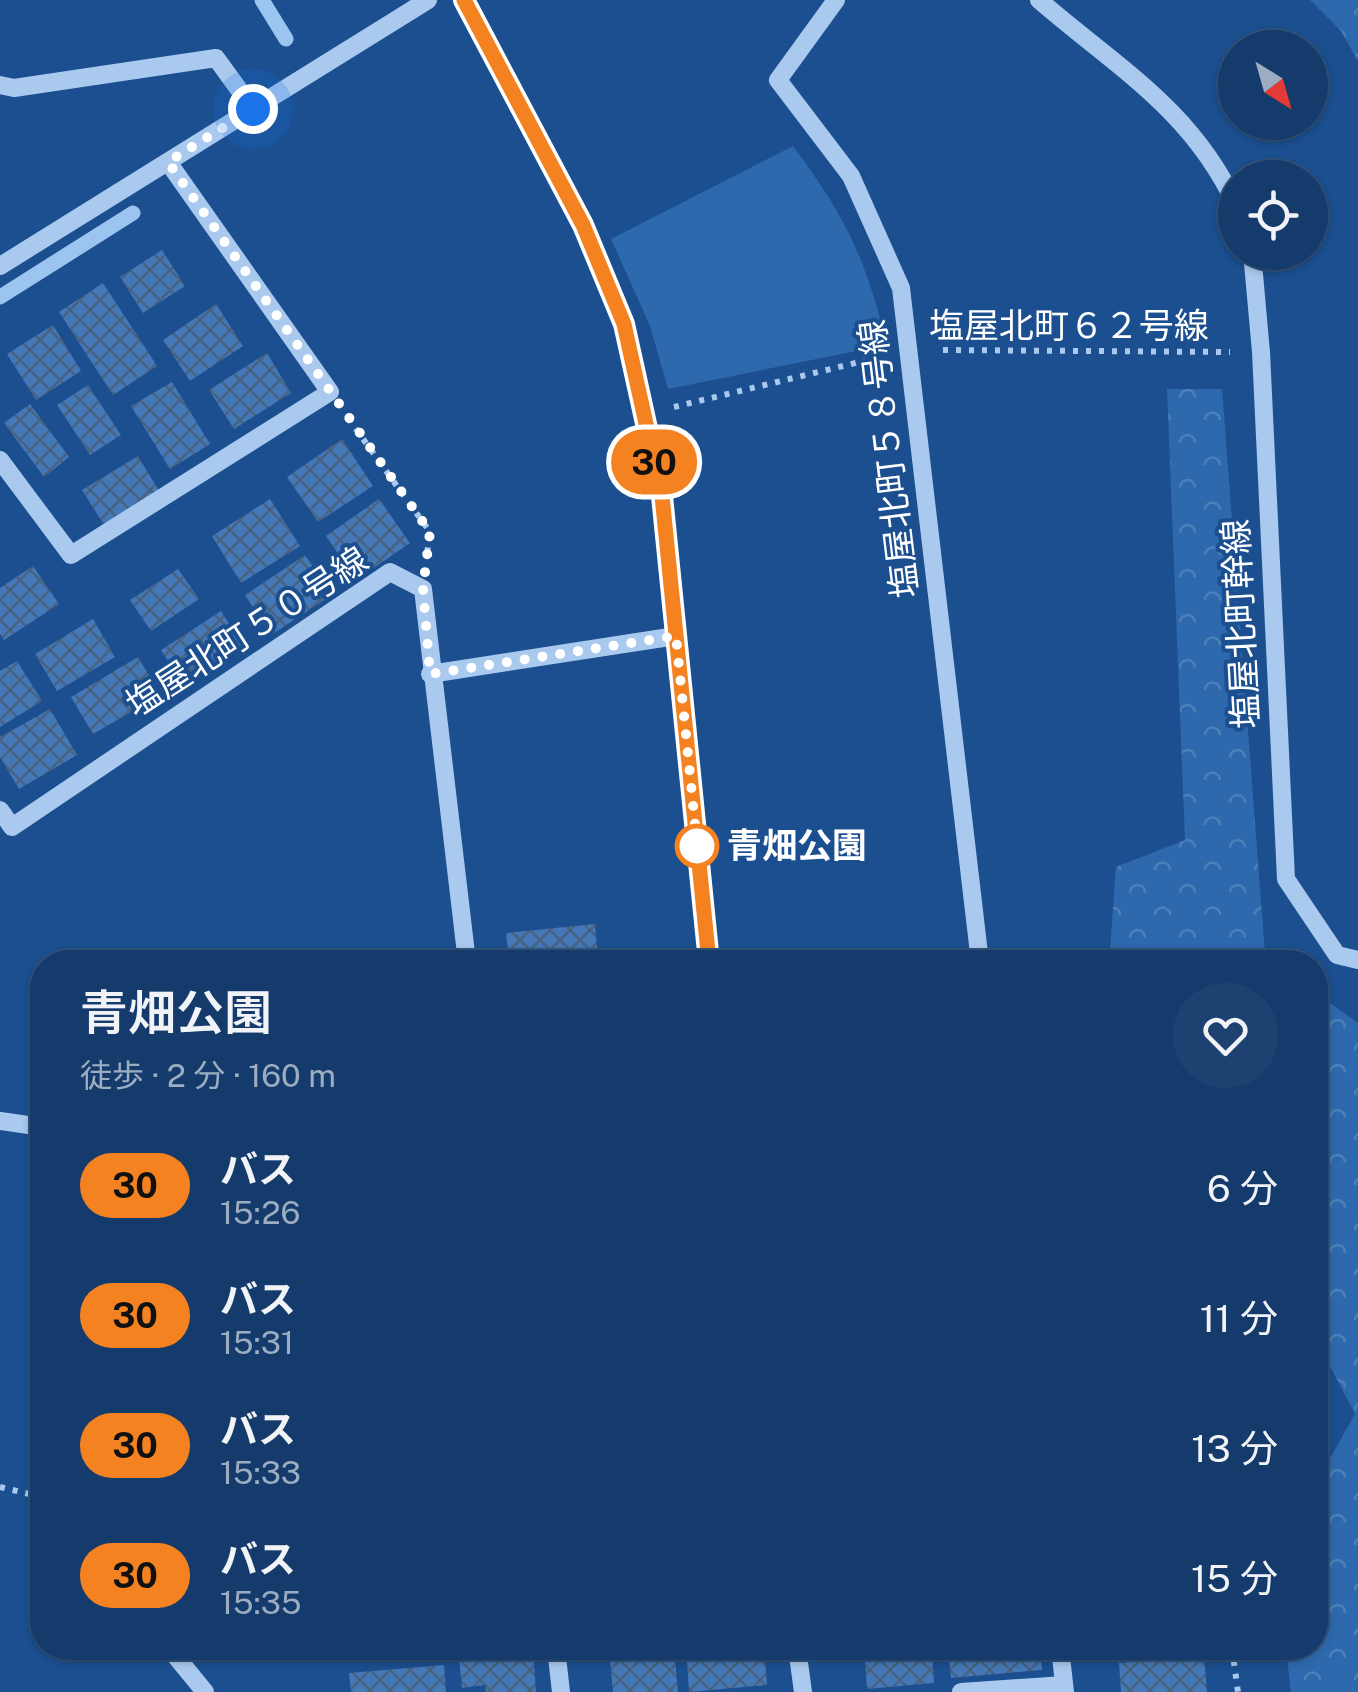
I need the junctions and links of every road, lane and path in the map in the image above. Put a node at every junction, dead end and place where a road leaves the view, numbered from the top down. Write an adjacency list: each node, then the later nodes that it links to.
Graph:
1 (428, 0): 6 (street)
2 (464, 0): 14 (street)
3 (836, 0): 11 (street, 塩屋北町５８号線)
4 (1039, 0): 8 (street)
5 (0, 85): 6 (street)
6 (253, 109): 7 (street)
7 (168, 162): 9 (street); 13 (street)
8 (1218, 167)
9 (0, 266)
10 (1254, 270): 12 (street, 塩屋北町幹線)
11 (909, 350): 12 (path, 塩屋北町６２号線); 14 (path, 塩屋北町６２号線); 22 (street, 塩屋北町５８号線)
12 (1261, 352): 23 (street, 塩屋北町幹線)
13 (330, 392): 15 (street); 16 (path)
14 (644, 414): 17 (street)
15 (0, 460)
16 (423, 588): 18 (street, 塩屋北町５０号線); 19 (street, 塩屋北町５０号線)
17 (676, 636): 18 (street); 21 (street)
18 (430, 674): 20 (street, 塩屋北町５０号線)
19 (0, 810)
20 (465, 950)
21 (708, 950)
22 (979, 950)
23 (1358, 960)
24 (0, 1120): 25 (street)
25 (30, 1125)
26 (0, 1487): 27 (path)
27 (30, 1494)
28 (181, 1660): 34 (street)
29 (557, 1660): 35 (street)
30 (799, 1660): 36 (street)
31 (1062, 1660): 33 (street)
32 (1234, 1660): 38 (path)
33 (1065, 1688): 37 (street)
34 (205, 1692)
35 (561, 1692)
36 (804, 1692)
37 (961, 1692)
38 (1238, 1692)

